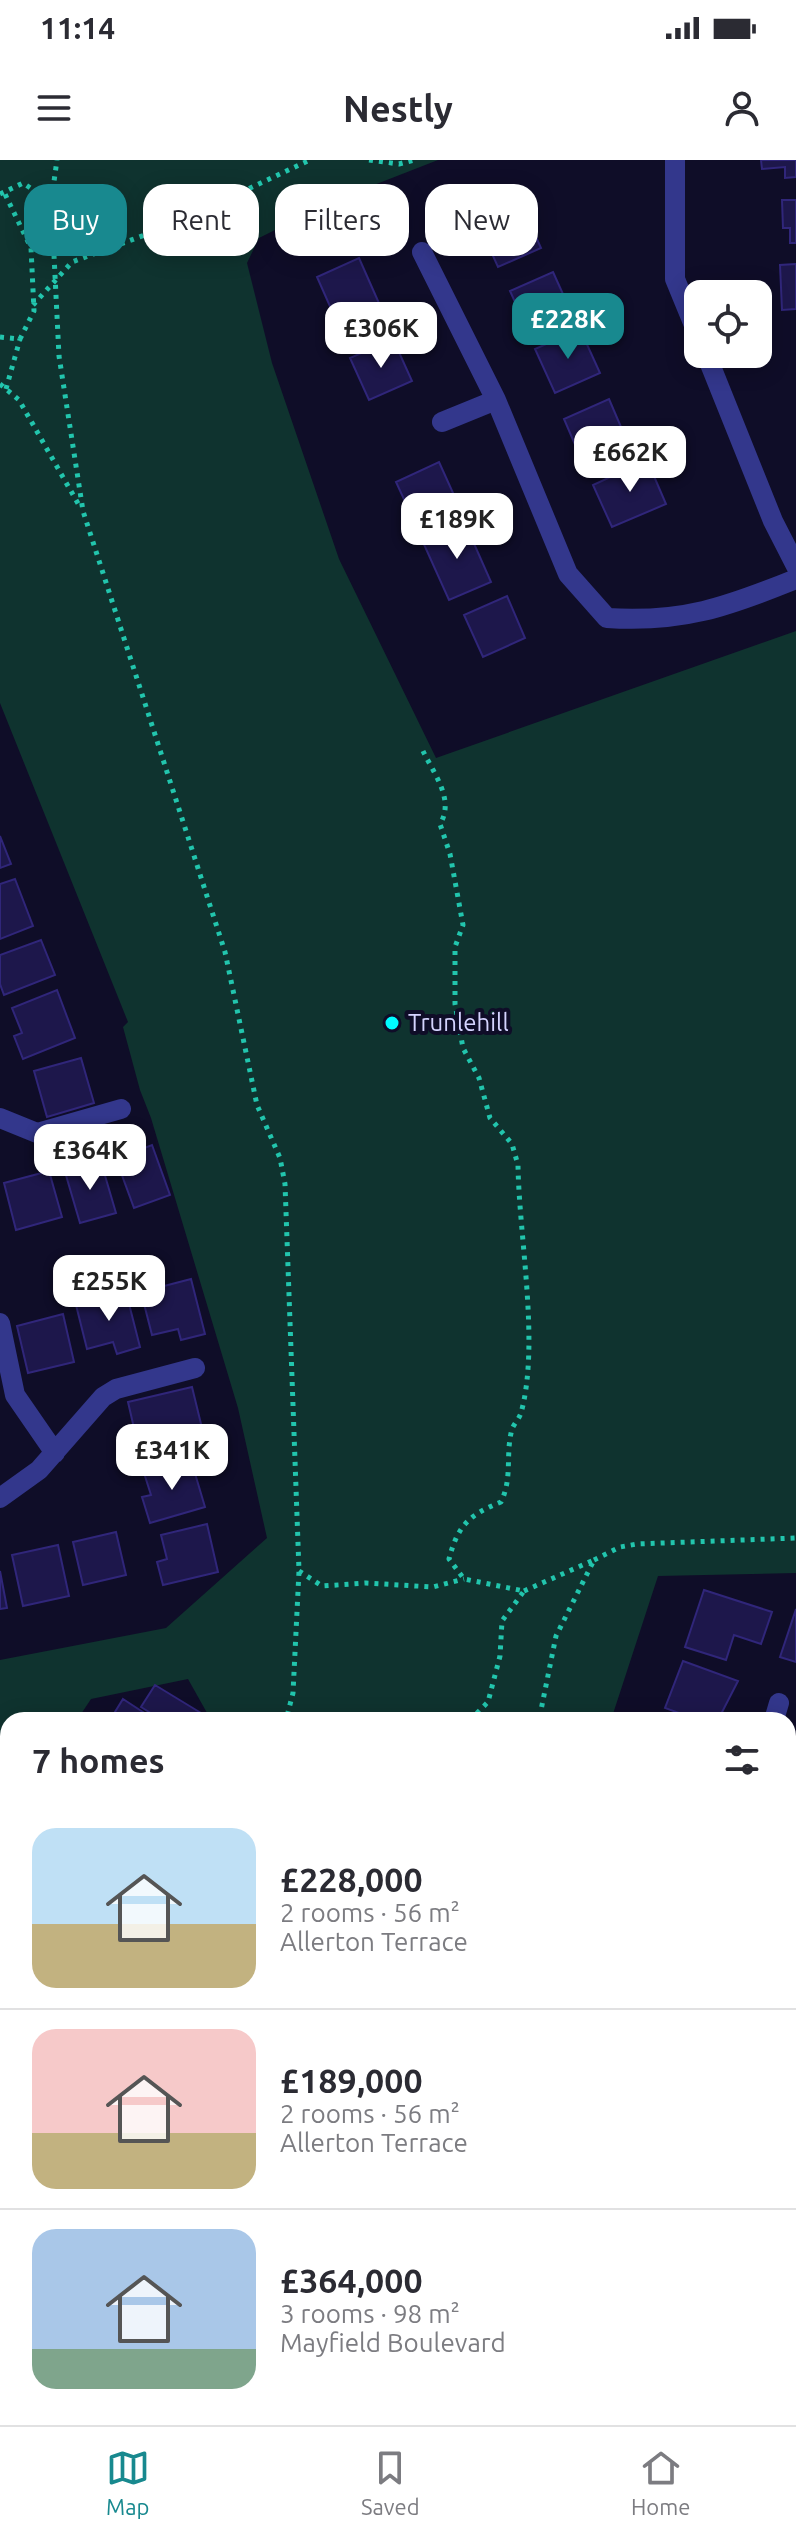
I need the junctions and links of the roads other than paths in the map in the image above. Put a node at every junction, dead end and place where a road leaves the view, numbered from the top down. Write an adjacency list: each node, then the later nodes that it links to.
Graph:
1 (675, 160): 3 (street)
2 (422, 252): 5 (street)
3 (684, 301)
4 (712, 368): 7 (street)
5 (496, 400): 6 (street); 8 (street)
6 (442, 422)
7 (796, 566)
8 (796, 579)
9 (121, 1109): 10 (street)
10 (0, 1118)
11 (0, 1323): 13 (street)
12 (195, 1368): 13 (street)
13 (55, 1453): 14 (street)
14 (0, 1498)

